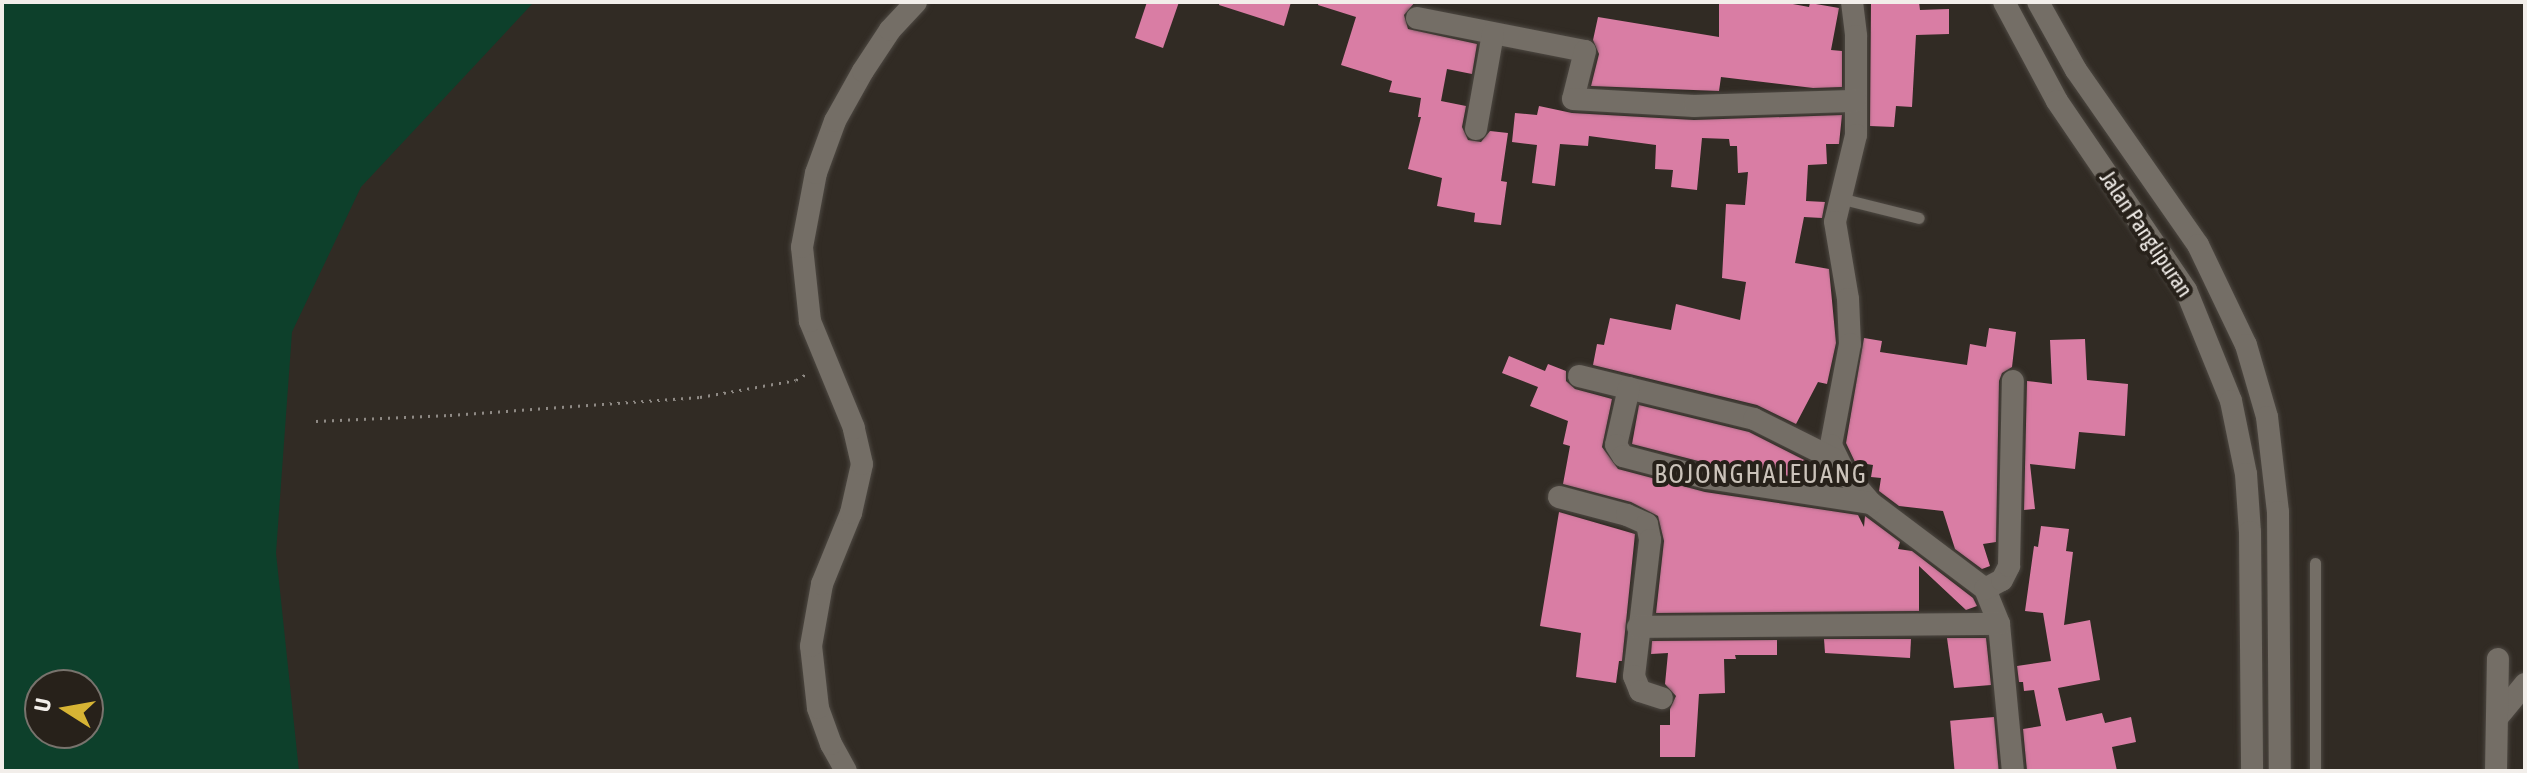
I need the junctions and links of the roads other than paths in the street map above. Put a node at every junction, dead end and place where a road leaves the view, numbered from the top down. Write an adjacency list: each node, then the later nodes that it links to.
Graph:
1 (916, 2): 27 (street)
2 (1852, 2): 7 (street)
3 (2004, 2): 25 (street, Jalan Panglipuran)
4 (2038, 2): 26 (street, Jalan Panglipuran)
5 (1417, 18): 6 (street)
6 (1493, 34): 7 (street); 8 (street)
7 (1856, 101): 9 (street)
8 (1476, 129)
9 (1838, 198): 10 (lane); 14 (street)
10 (1919, 218)
11 (1579, 376): 13 (street)
12 (2013, 381): 18 (street)
13 (1629, 388): 14 (street); 16 (street)
14 (1836, 460): 16 (street)
15 (1559, 497): 20 (street)
16 (1871, 503): 18 (street)
17 (2315, 563): 29 (lane)
18 (1985, 589): 19 (street)
19 (1999, 624): 20 (street); 28 (street)
20 (1638, 627): 23 (street)
21 (2498, 659): 24 (street)
22 (2525, 684): 24 (street)
23 (1662, 698)
24 (2497, 718): 30 (street)
25 (2252, 769): 26 (street)
26 (2280, 769)
27 (846, 771)
28 (2013, 771)
29 (2315, 771)
30 (2496, 771)

